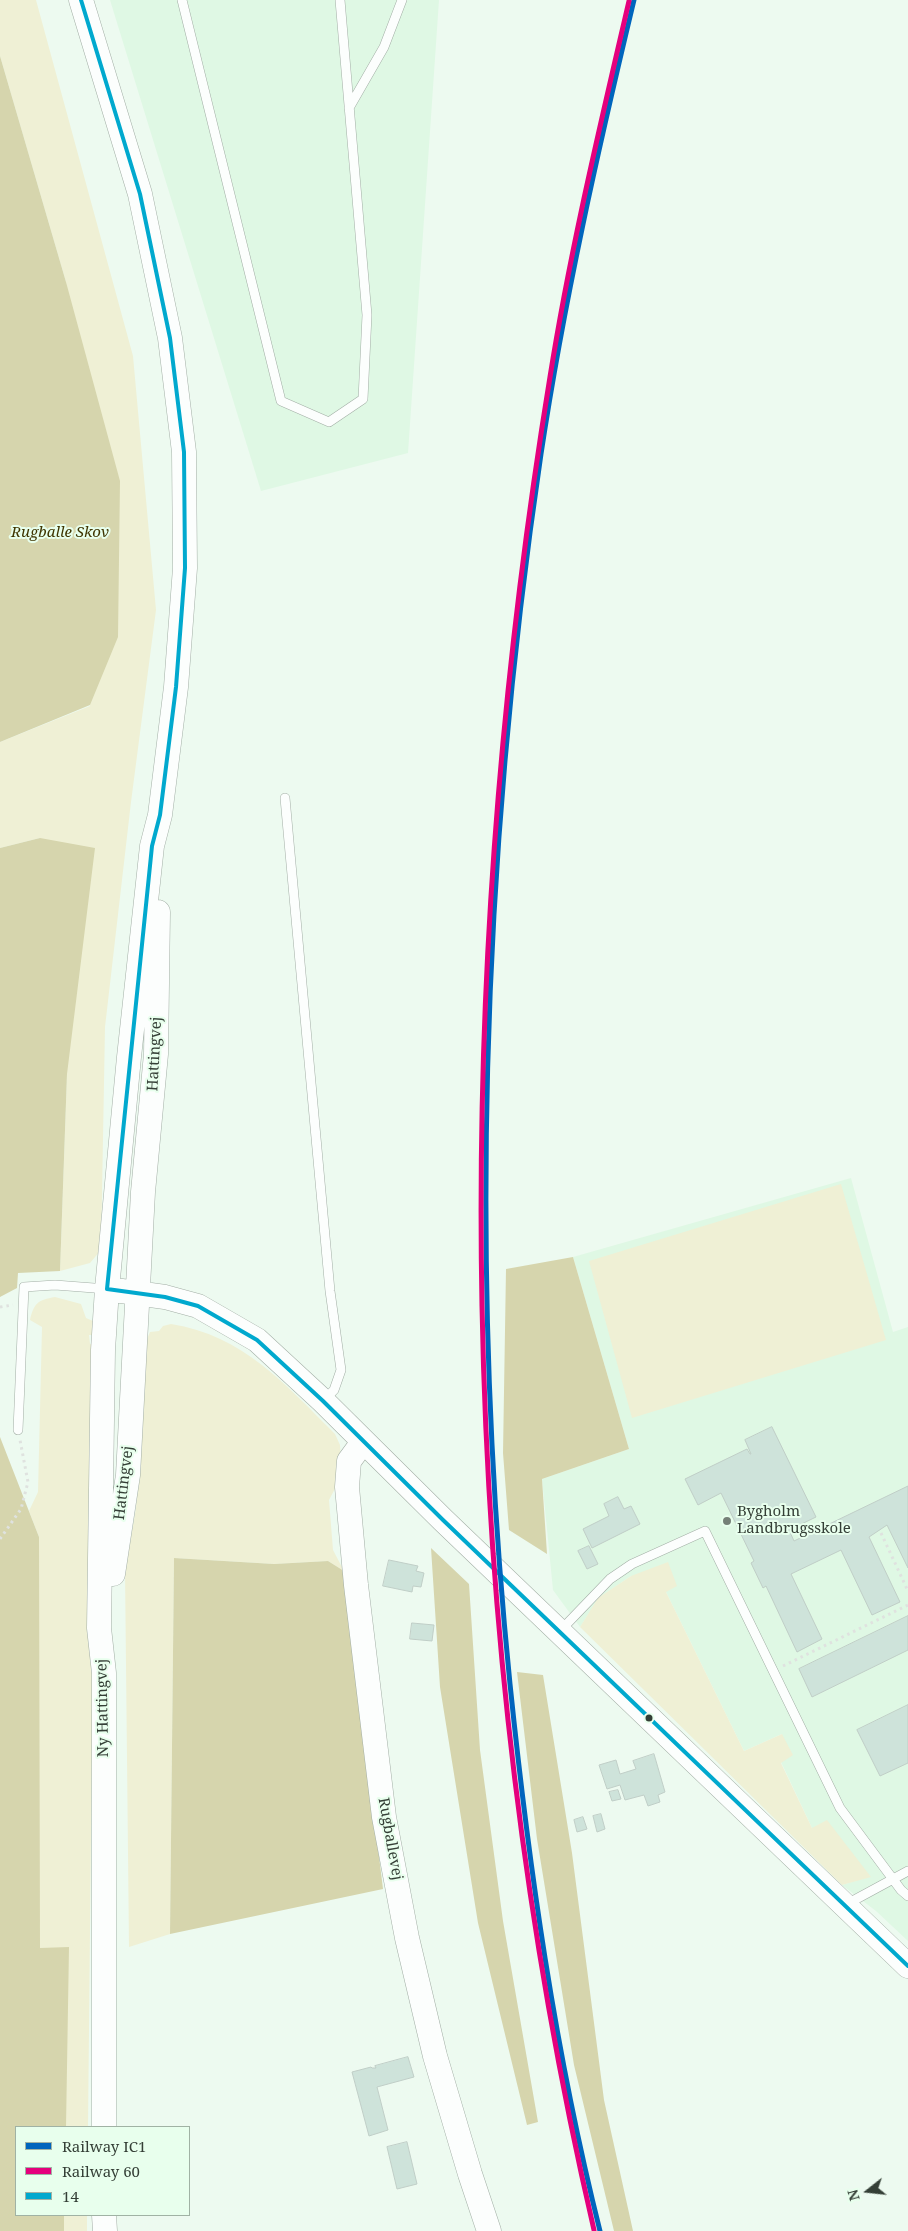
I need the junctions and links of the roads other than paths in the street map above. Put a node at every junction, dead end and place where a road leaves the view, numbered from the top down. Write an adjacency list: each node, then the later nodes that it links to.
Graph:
1 (81, 0): 7 (street, Hattingvej)
2 (182, 0): 5 (lane)
3 (340, 0): 5 (lane)
4 (402, 0): 5 (lane)
5 (349, 109)
6 (285, 798): 11 (lane)
7 (160, 815): 8 (street, Hattingvej); 10 (street, Hattingvej)
8 (128, 1057): 9 (street, Hattingvej); 10 (street)
9 (107, 1289): 10 (street); 12 (lane); 15 (street, Ny Hattingvej)
10 (137, 1293): 11 (street); 15 (street, Hattingvej)
11 (323, 1401): 13 (street)
12 (18, 1430)
13 (363, 1442): 14 (street); 24 (street, Rugballevej)
14 (553, 1625): 17 (lane); 19 (street)
15 (104, 1673): 21 (street, Ny Hattingvej)
16 (908, 1871): 17 (lane)
17 (893, 1878): 18 (lane); 19 (lane)
18 (908, 1896)
19 (845, 1905): 20 (street)
20 (908, 1966)
21 (104, 2126)
22 (104, 2216): 23 (street)
23 (104, 2231)
24 (490, 2231)

